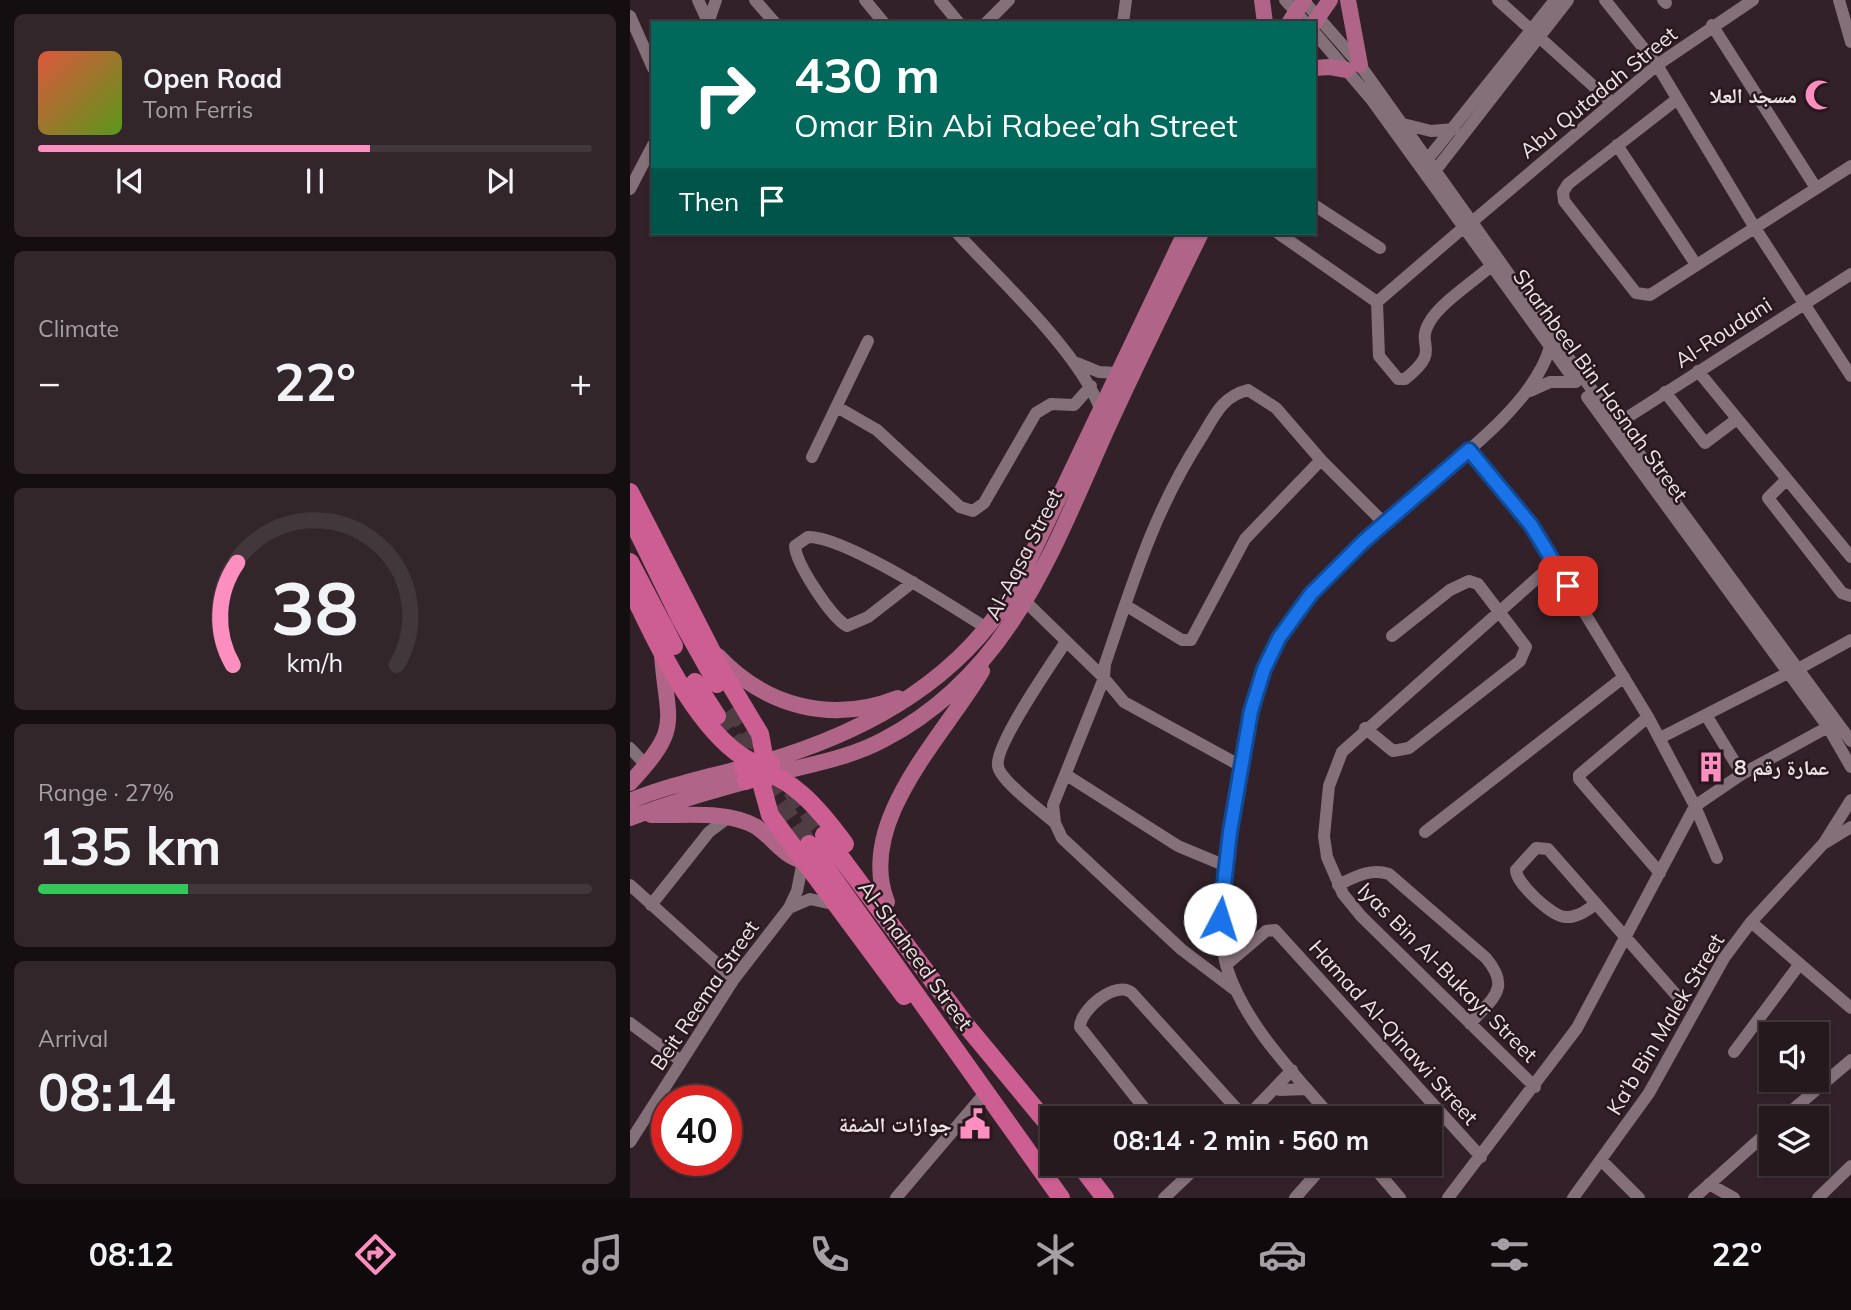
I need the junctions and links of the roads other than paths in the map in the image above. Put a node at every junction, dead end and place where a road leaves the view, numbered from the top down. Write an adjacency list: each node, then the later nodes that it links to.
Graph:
1 (698, 0): 19 (street)
2 (716, 0): 20 (street)
3 (755, 0): 21 (street)
4 (865, 0): 22 (street)
5 (940, 0): 23 (street)
6 (1009, 0): 24 (street)
7 (1126, 0): 25 (street)
8 (1262, 0): 26 (main road)
9 (1330, 0): 17 (main road)
10 (1348, 0): 33 (main road)
11 (1498, 0): 29 (street)
12 (1555, 0): 29 (street)
13 (1568, 0): 29 (street)
14 (1605, 0): 32 (street)
15 (1753, 0): 27 (street, Abu Qutadah Street)
16 (1839, 0): 30 (street)
17 (1303, 13)
18 (630, 16): 31 (street)
19 (708, 21)
20 (708, 21)
21 (773, 21)
22 (882, 21)
23 (957, 21)
24 (988, 21)
25 (1123, 21)
26 (1265, 21)
27 (1712, 25): 32 (street, Abu Qutadah Street); 46 (street)
28 (1316, 27): 33 (street, Sharhbeel Bin Hasnah Street)
29 (1536, 32): 36 (street); 38 (street); 41 (street)
30 (1851, 42)
31 (651, 63)
32 (1657, 65): 35 (street); 36 (street, Abu Qutadah Street)
33 (1354, 67): 34 (main road); 37 (street, Sharhbeel Bin Hasnah Street); 43 (street, Sharhbeel Bin Hasnah Street)
34 (1316, 68)
35 (1676, 100): 39 (street); 49 (street)
36 (1611, 102): 48 (street, Abu Qutadah Street)
37 (1403, 124): 38 (street); 43 (street, Sharhbeel Bin Hasnah Street)
38 (1454, 129): 43 (street)
39 (1617, 145): 55 (street); 55 (street)
40 (651, 148): 44 (street)
41 (1448, 153): 43 (street); 45 (street)
42 (1851, 166): 46 (street)
43 (1428, 169): 45 (street, Sharhbeel Bin Hasnah Street); 48 (street, Sharhbeel Bin Hasnah Street)
44 (631, 183)
45 (1446, 184): 48 (street, Sharhbeel Bin Hasnah Street)
46 (1816, 188): 49 (street)
47 (1316, 206): 54 (street)
48 (1468, 225): 56 (street, Sharhbeel Bin Hasnah Street); 58 (street, Abu Qutadah Street); 73 (street, Sharhbeel Bin Hasnah Street)
49 (1755, 228): 55 (street); 59 (street)
50 (959, 235): 62 (street)
51 (1184, 235): 64 (main road, Al-Aqsa Street)
52 (1200, 235): 87 (main road, Al-Aqsa Street)
53 (1281, 235): 58 (street)
54 (1380, 248)
55 (1695, 263)
56 (1490, 267): 58 (street); 61 (street, Sharhbeel Bin Hasnah Street)
57 (1851, 274): 59 (street, Al-Roudani)
58 (1377, 302)
59 (1804, 303): 63 (street, Al-Roudani); 65 (street)
60 (868, 341): 70 (street)
61 (1550, 347): 66 (street, Sharhbeel Bin Hasnah Street); 69 (street)
62 (1073, 360): 64 (street); 67 (street)
63 (1698, 371): 68 (street, Al-Roudani); 72 (street)
64 (1118, 373): 71 (main road, Al-Aqsa Street)
65 (1851, 376)
66 (1576, 382): 69 (street); 97 (street, Sharhbeel Bin Hasnah Street)
67 (1091, 386): 70 (street); 71 (street)
68 (1665, 392): 72 (street); 73 (street, Al-Roudani)
69 (1527, 393): 74 (street)
70 (837, 407): 75 (street)
71 (1100, 408): 90 (main road, Al-Aqsa Street)
72 (1737, 419): 77 (street)
73 (1617, 424): 97 (street, Sharhbeel Bin Hasnah Street)
74 (1469, 450): 80 (street); 83 (street)
75 (812, 457)
76 (1321, 460): 80 (street); 88 (street); 88 (street)
77 (1786, 480): 81 (street); 86 (street)
78 (630, 492): 95 (highway)
79 (630, 516): 82 (highway)
80 (1383, 522): 109 (street)
81 (1851, 558)
82 (630, 562)
83 (1554, 563): 89 (street, Iyas Bin Al-Bukayr Street); 98 (street)
84 (913, 582): 84 (street); 90 (street)
85 (630, 587): 94 (highway)
86 (1851, 596)
87 (1025, 601): 93 (street); 96 (main road, Al-Aqsa Street)
88 (1125, 606): 99 (street)
89 (1500, 610): 91 (street); 104 (street, Iyas Bin Al-Bukayr Street); 104 (street)
90 (988, 629): 100 (main road, Al-Aqsa Street)
91 (1392, 636)
92 (1851, 640): 97 (street)
93 (1065, 643): 99 (street); 119 (street)
94 (662, 649): 108 (main road); 111 (highway)
95 (711, 649): 100 (main road); 111 (highway)
96 (993, 650): 111 (main road, Al-Aqsa Street); 129 (main road)
97 (1793, 671): 101 (street); 103 (street, Sharhbeel Bin Hasnah Street); 106 (street, Sharhbeel Bin Hasnah Street)
98 (1624, 677): 102 (street); 121 (street)
99 (1104, 678): 109 (street); 113 (street)
100 (926, 686): 111 (main road, Al-Aqsa Street)
101 (1706, 715): 105 (street); 112 (street)
102 (1648, 717): 105 (street); 126 (street)
103 (1828, 727): 110 (street, Sharhbeel Bin Hasnah Street); 112 (street)
104 (1364, 728): 128 (street, Iyas Bin Al-Bukayr Street)
105 (1660, 738): 116 (street)
106 (1851, 741)
107 (630, 748): 108 (street)
108 (646, 765): 114 (main road)
109 (1241, 766): 125 (street)
110 (1851, 767)
111 (764, 769): 117 (main road); 123 (highway); 129 (highway)
112 (1742, 774): 116 (street)
113 (1068, 776): 119 (street); 125 (street)
114 (630, 783)
115 (1851, 800): 122 (street, Ka’b Bin Malek Street)
116 (1695, 806): 124 (street); 126 (street)
117 (632, 814): 118 (main road)
118 (729, 817): 123 (main road); 131 (street)
119 (1055, 823): 139 (street)
120 (1851, 827): 122 (street, Ka’b Bin Malek Street)
121 (1425, 832)
122 (1824, 843): 134 (street, Ka’b Bin Malek Street)
123 (812, 847): 132 (highway); 133 (street, Beit Reema Street); 143 (highway, Al-Shaheed Street); 145 (highway, Al-Shaheed Street)
124 (1717, 858)
125 (1226, 866): 136 (street)
126 (1660, 873): 135 (street)
127 (630, 885): 131 (street)
128 (1338, 885): 146 (street, Iyas Bin Al-Bukayr Street); 146 (street)
129 (887, 902): 145 (highway)
130 (1596, 904): 130 (street); 135 (street)
131 (652, 905): 138 (street)
132 (836, 905): 133 (street); 143 (highway)
133 (789, 908): 138 (street, Beit Reema Street)
134 (1751, 922): 137 (street); 167 (street, Ka’b Bin Malek Street)
135 (1625, 940): 140 (street); 155 (street)
136 (1226, 965): 139 (street); 166 (street, Hamad Al-Qinawi Street)
137 (1799, 965): 141 (street); 148 (street)
138 (734, 979): 151 (street, Beit Reema Street)
139 (1235, 990): 149 (street)
140 (1678, 997)
141 (1847, 1005): 142 (street)
142 (1851, 1014)
143 (934, 1019): 157 (highway, Al-Shaheed Street)
144 (630, 1023): 151 (street)
145 (965, 1024): 163 (highway)
146 (1470, 1024): 155 (street, Iyas Bin Al-Bukayr Street)
147 (1851, 1051): 152 (street)
148 (1734, 1052)
149 (1281, 1057): 153 (street); 154 (street)
150 (1851, 1060): 152 (street)
151 (681, 1061): 165 (street, Beit Reema Street)
152 (1839, 1068): 162 (street)
153 (1294, 1073): 154 (street); 156 (street)
154 (1278, 1087): 156 (street); 160 (street)
155 (1535, 1087): 166 (street)
156 (1307, 1089): 161 (street)
157 (986, 1092): 168 (street); 177 (highway, Al-Shaheed Street)
158 (1143, 1106): 159 (street)
159 (1234, 1106)
160 (1258, 1106)
161 (1322, 1106)
162 (1796, 1106)
163 (1040, 1115)
164 (1759, 1140): 174 (street)
165 (630, 1142)
166 (1481, 1157): 182 (street)
167 (1602, 1161): 183 (street, Ka’b Bin Malek Street); 184 (street)
168 (928, 1163): 175 (street); 176 (street)
169 (1851, 1166): 187 (street)
170 (1088, 1176): 178 (highway)
171 (1187, 1176): 179 (street)
172 (1314, 1176): 180 (street)
173 (1381, 1176): 181 (street)
174 (1709, 1184): 185 (street); 186 (street)
175 (896, 1198)
176 (906, 1198)
177 (1061, 1198)
178 (1105, 1198)
179 (1164, 1198)
180 (1295, 1198)
181 (1400, 1198)
182 (1448, 1198)
183 (1573, 1198)
184 (1639, 1198)
185 (1694, 1198)
186 (1734, 1198)
187 (1818, 1198)

